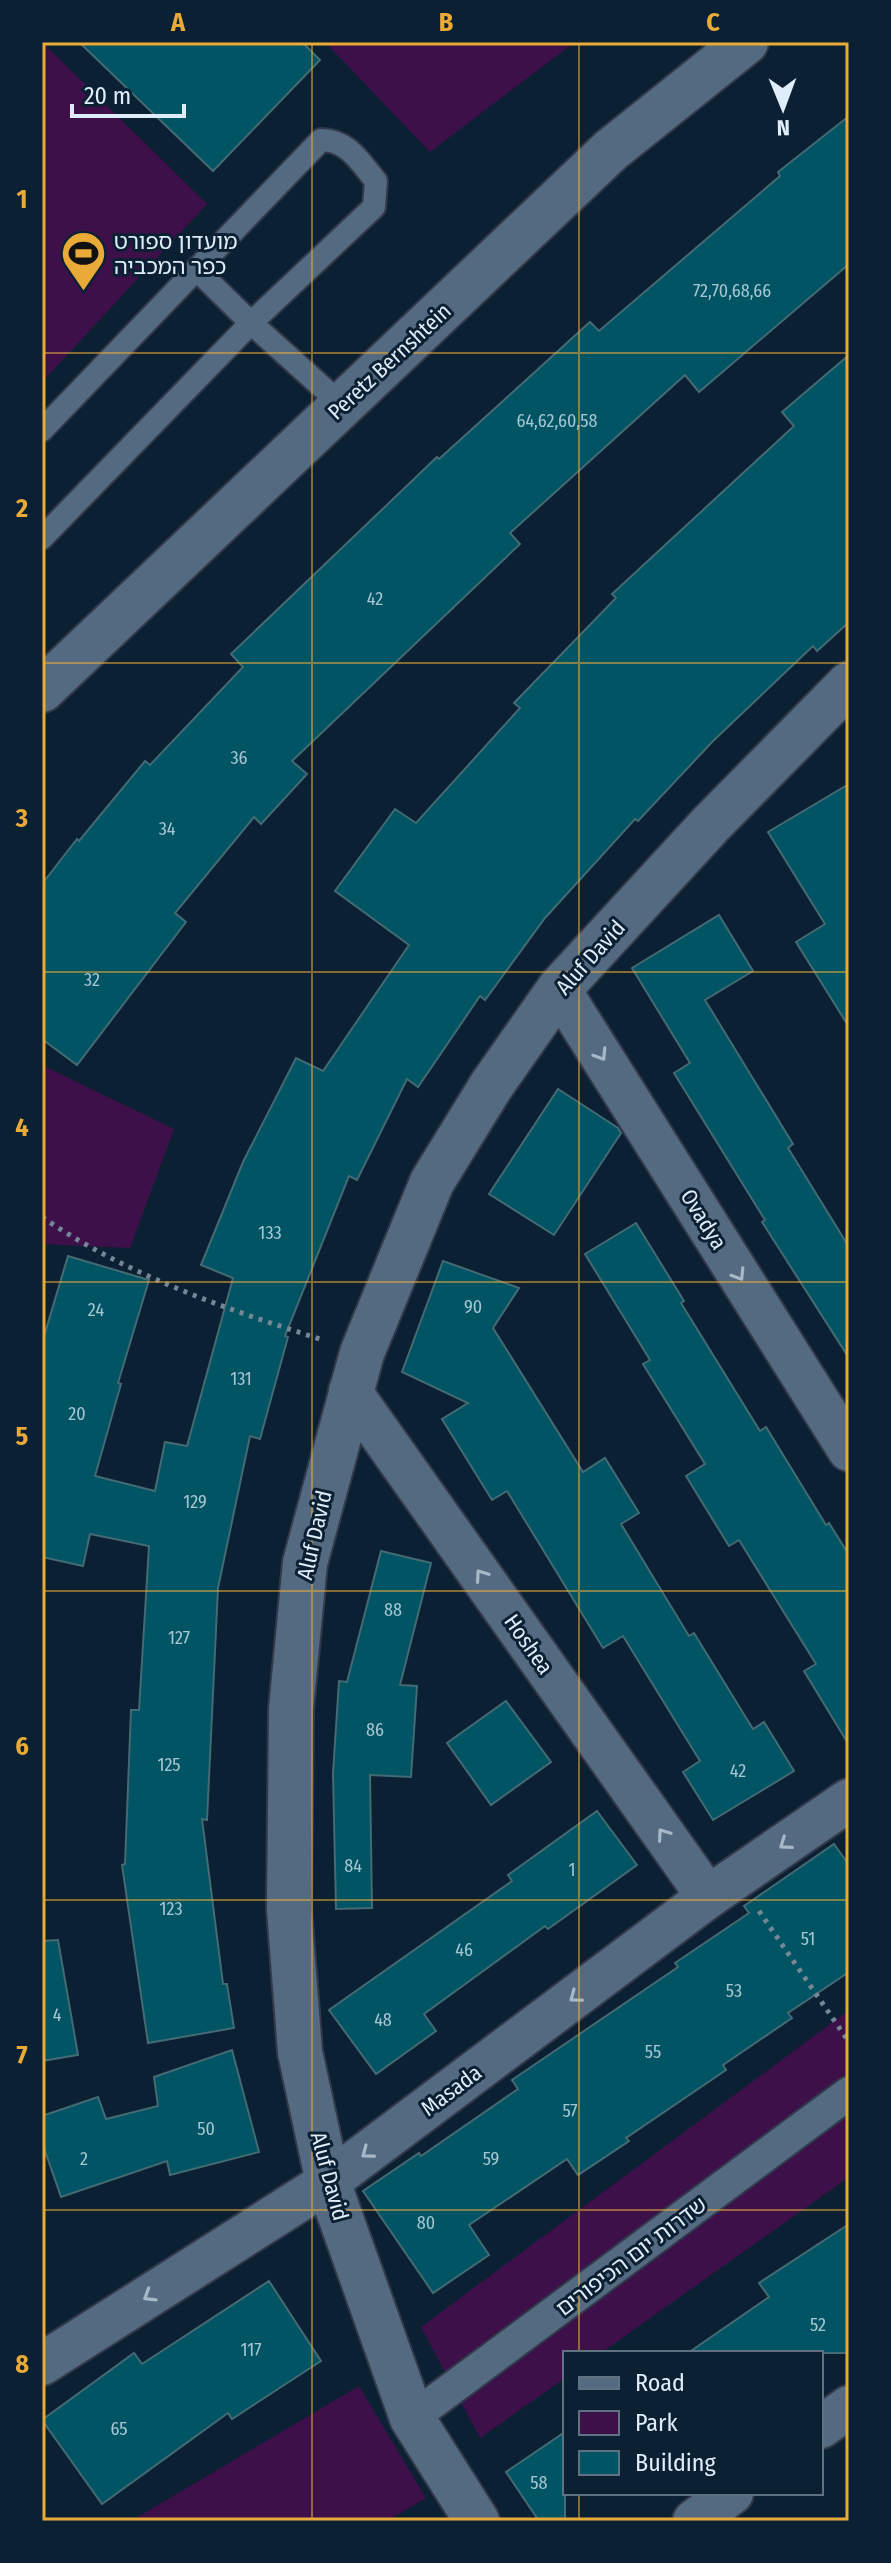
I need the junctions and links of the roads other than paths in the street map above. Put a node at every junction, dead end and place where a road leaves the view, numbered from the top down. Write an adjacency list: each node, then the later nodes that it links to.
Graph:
1 (746, 42): 4 (street, Peretz Bernshtein)
2 (197, 270): 3 (lane); 3 (lane); 5 (lane)
3 (251, 323): 4 (lane); 6 (lane)
4 (342, 405): 8 (street, Peretz Bernshtein)
5 (42, 430)
6 (42, 538)
7 (849, 684): 9 (street, Aluf David)
8 (42, 690)
9 (559, 989): 10 (street, Aluf David); 11 (street, Ovadya, one-way to 11)
10 (356, 1372): 13 (street, Hoshea, one-way to 10); 15 (street, Aluf David)
11 (849, 1450)
12 (849, 1800): 13 (street, Masada, one-way to 13)
13 (722, 1888): 15 (street, Masada, one-way to 15)
14 (849, 2093): 18 (street, שדרות יום הכיפורים)
15 (328, 2182): 16 (street, Masada, one-way to 16); 18 (street, Aluf David)
16 (42, 2364)
17 (849, 2407): 19 (street)
18 (412, 2418): 21 (street, Aluf David)
19 (823, 2426)
20 (729, 2495): 22 (street)
21 (477, 2521)
22 (694, 2521)

